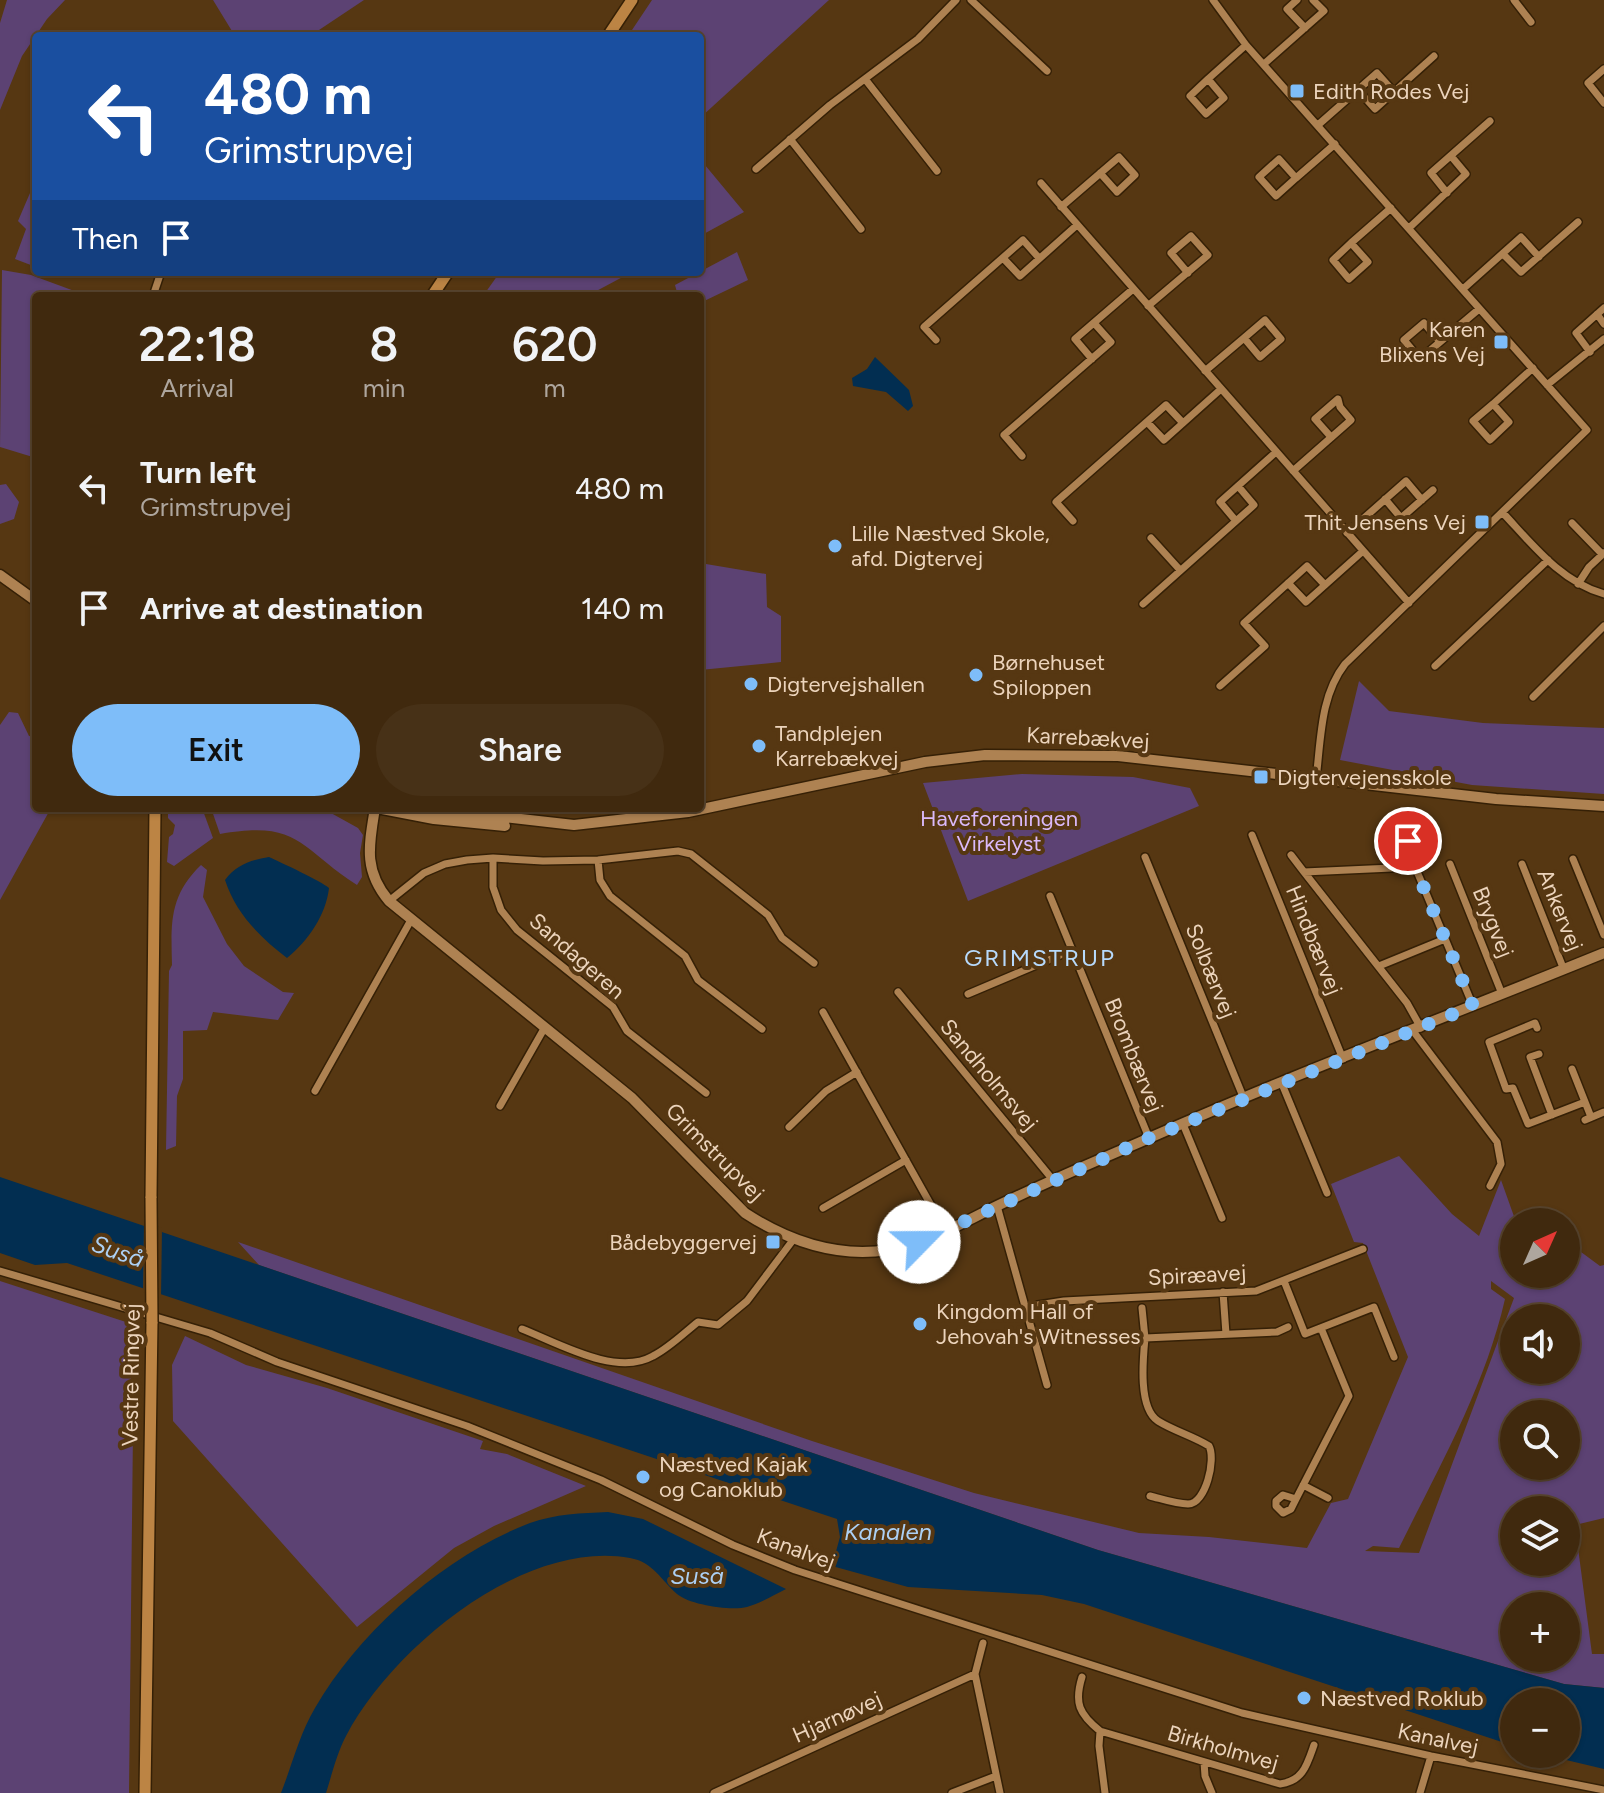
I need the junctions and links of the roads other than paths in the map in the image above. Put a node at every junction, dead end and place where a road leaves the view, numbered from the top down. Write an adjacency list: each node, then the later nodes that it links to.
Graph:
1 (632, 0): 10 (main road)
2 (956, 0): 16 (street)
3 (971, 0): 15 (street)
4 (1213, 0): 11 (street)
5 (1297, 0): 9 (street)
6 (1313, 0): 9 (street)
7 (1514, 0): 8 (street)
8 (1531, 22)
9 (1305, 28): 13 (street)
10 (611, 32)
11 (1246, 45): 13 (street); 17 (street)
12 (1434, 56): 19 (street)
13 (1264, 64): 22 (street)
14 (1604, 69): 20 (street)
15 (1047, 71)
16 (865, 79): 23 (street); 27 (street)
17 (1208, 79): 17 (street)
18 (1358, 90): 19 (street); 19 (street); 22 (street)
19 (1394, 92)
20 (1604, 103)
21 (1490, 121): 25 (street)
22 (1318, 125): 24 (street)
23 (790, 139): 26 (street); 37 (street)
24 (1335, 144): 29 (street); 33 (street)
25 (1451, 156): 31 (street); 31 (street)
26 (756, 169)
27 (937, 171)
28 (1100, 173): 28 (street); 32 (street)
29 (1296, 178): 29 (street)
30 (1041, 183): 32 (street)
31 (1447, 193): 36 (street)
32 (1061, 207): 35 (street)
33 (1391, 208): 36 (street); 38 (street)
34 (1578, 222): 40 (street)
35 (1077, 225): 42 (street); 44 (street)
36 (1409, 228): 45 (street)
37 (861, 229)
38 (1351, 243): 38 (street)
39 (1503, 254): 40 (street); 40 (street); 45 (street)
40 (1539, 257)
41 (1003, 258): 42 (street); 42 (street); 54 (street)
42 (1039, 258)
43 (1188, 273): 43 (street); 46 (street)
44 (1133, 289): 46 (street); 50 (street)
45 (1463, 289): 48 (street)
46 (1148, 306): 59 (street)
47 (1604, 308): 49 (street)
48 (1479, 309): 55 (street); 58 (street)
49 (1597, 314): 51 (street); 56 (street)
50 (1094, 323): 57 (street); 57 (street)
51 (1604, 324)
52 (1244, 338): 52 (street); 59 (street)
53 (1604, 339): 56 (street)
54 (936, 340)
55 (1440, 342): 55 (street)
56 (1590, 352): 60 (street)
57 (1092, 359): 69 (street)
58 (1533, 368): 60 (street); 62 (street)
59 (1205, 371): 61 (street)
60 (1547, 385): 75 (street)
61 (1221, 389): 64 (street); 68 (street)
62 (1493, 404): 66 (street); 66 (street)
63 (1147, 422): 64 (street); 64 (street); 76 (street)
64 (1183, 423)
65 (1331, 437): 65 (street); 70 (street)
66 (1490, 440): 67 (street)
67 (1481, 447)
68 (1276, 452): 70 (street); 71 (street)
69 (1022, 456)
70 (1293, 471): 79 (street)
71 (1238, 486): 77 (street); 77 (street)
72 (1433, 490): 74 (street)
73 (1385, 499): 74 (street); 74 (street); 79 (street)
74 (1422, 500)
75 (1503, 513): 83 (street); 91 (street)
76 (1073, 521)
77 (1236, 521): 84 (street)
78 (1572, 523): 82 (street)
79 (1347, 533): 81 (street)
80 (1151, 538): 84 (street)
81 (1363, 551): 88 (street); 91 (street)
82 (1603, 553): 87 (street)
83 (1548, 560): 87 (street); 94 (street)
84 (1180, 570): 92 (street)
85 (0, 575): 90 (street)
86 (1288, 583): 88 (street); 88 (street); 95 (street)
87 (1578, 584): 89 (street)
88 (1325, 585)
89 (1604, 594)
90 (32, 598)
91 (1409, 603): 97 (street)
92 (1143, 604)
93 (1604, 626): 96 (street)
94 (1435, 666)
95 (1220, 686)
96 (1533, 697)
97 (1316, 779): 98 (street, Karrebækvej); 99 (street, Karrebækvej)
98 (1604, 806)
99 (704, 809)
100 (155, 812): 186 (main road, Vestre Ringvej, bridge)
101 (375, 812): 118 (street, Grimstrupvej)
102 (397, 812): 105 (street, Karrebækvej)
103 (453, 812): 105 (street, Karrebækvej)
104 (688, 812): 105 (street, Karrebækvej)
105 (574, 825)
106 (1252, 835): 137 (street, Hindbærvej)
107 (1408, 841): 110 (street)
108 (1291, 855): 116 (street)
109 (1145, 857): 143 (street, Solbærvej)
110 (1411, 857): 116 (street); 121 (street)
111 (493, 858): 113 (street); 118 (street); 142 (street, Sandageren)
112 (1573, 859): 120 (street)
113 (598, 860): 124 (street); 134 (street)
114 (1450, 864): 129 (street, Brygvej)
115 (1522, 864): 126 (street, Ankervej)
116 (1304, 872): 125 (street)
117 (1050, 896): 122 (street, Brombærvej)
118 (389, 901): 119 (street, Grimstrupvej)
119 (411, 920): 132 (street, Grimstrupvej); 141 (street)
120 (1604, 935)
121 (1445, 939): 125 (street); 130 (street)
122 (1072, 950): 128 (street); 150 (street, Brombærvej)
123 (1604, 953): 126 (street, Grimstrupvej)
124 (814, 963)
125 (1379, 966): 135 (street)
126 (1564, 970): 129 (street, Grimstrupvej)
127 (898, 992): 152 (street, Sandholmsvej)
128 (968, 994)
129 (1502, 994): 130 (street, Grimstrupvej)
130 (1473, 1006): 135 (street, Grimstrupvej)
131 (823, 1012): 139 (street)
132 (545, 1027): 145 (street); 159 (street, Grimstrupvej)
133 (1537, 1028): 147 (street)
134 (762, 1029)
135 (1417, 1030): 137 (street, Grimstrupvej); 153 (street)
136 (1539, 1054): 147 (street)
137 (1343, 1059): 140 (street, Grimstrupvej)
138 (1572, 1069): 144 (street)
139 (857, 1072): 149 (street); 151 (street)
140 (1282, 1084): 143 (street, Grimstrupvej); 154 (street)
141 (315, 1091)
142 (706, 1093)
143 (1244, 1099): 148 (street, Grimstrupvej)
144 (1585, 1102): 146 (street); 147 (street)
145 (500, 1106)
146 (1604, 1112)
147 (1552, 1115)
148 (1183, 1124): 150 (street, Grimstrupvej); 157 (street)
149 (789, 1127)
150 (1149, 1138): 152 (street, Grimstrupvej)
151 (906, 1160): 156 (street); 158 (street)
152 (1053, 1180): 155 (street, Grimstrupvej)
153 (1490, 1186)
154 (1327, 1193)
155 (997, 1206): 158 (street, Grimstrupvej); 164 (street)
156 (823, 1208)
157 (1222, 1218)
158 (946, 1232): 159 (street, Grimstrupvej)
159 (793, 1240): 168 (street)
160 (1363, 1249): 162 (street, Spiræavej)
161 (0, 1271): 182 (street, Kanalvej)
162 (1284, 1281): 163 (street, Spiræavej); 167 (street)
163 (1223, 1292): 164 (street, Spiræavej); 169 (street)
164 (1025, 1307): 172 (street)
165 (1142, 1308): 170 (street)
166 (1288, 1327): 169 (street)
167 (1321, 1328): 171 (street); 173 (street)
168 (522, 1329)
169 (1226, 1334): 170 (street)
170 (1145, 1338): 174 (street)
171 (1394, 1357)
172 (1047, 1385)
173 (1303, 1485): 175 (street); 176 (street)
174 (1150, 1496)
175 (1328, 1498)
176 (1296, 1499)
177 (983, 1643): 178 (street)
178 (975, 1674): 184 (street); 187 (street, Hjarnøvej)
179 (1082, 1677): 180 (street)
180 (1100, 1731): 183 (street, Birkholmvej); 190 (street)
181 (1314, 1745): 183 (street, Birkholmvej)
182 (1431, 1756): 185 (street, Kanalvej); 192 (street)
183 (1204, 1762): 191 (street)
184 (996, 1776): 188 (street); 189 (street)
185 (1604, 1790)
186 (145, 1793)
187 (714, 1793)
188 (952, 1793)
189 (1000, 1793)
190 (1105, 1793)
191 (1212, 1793)
192 (1420, 1793)

